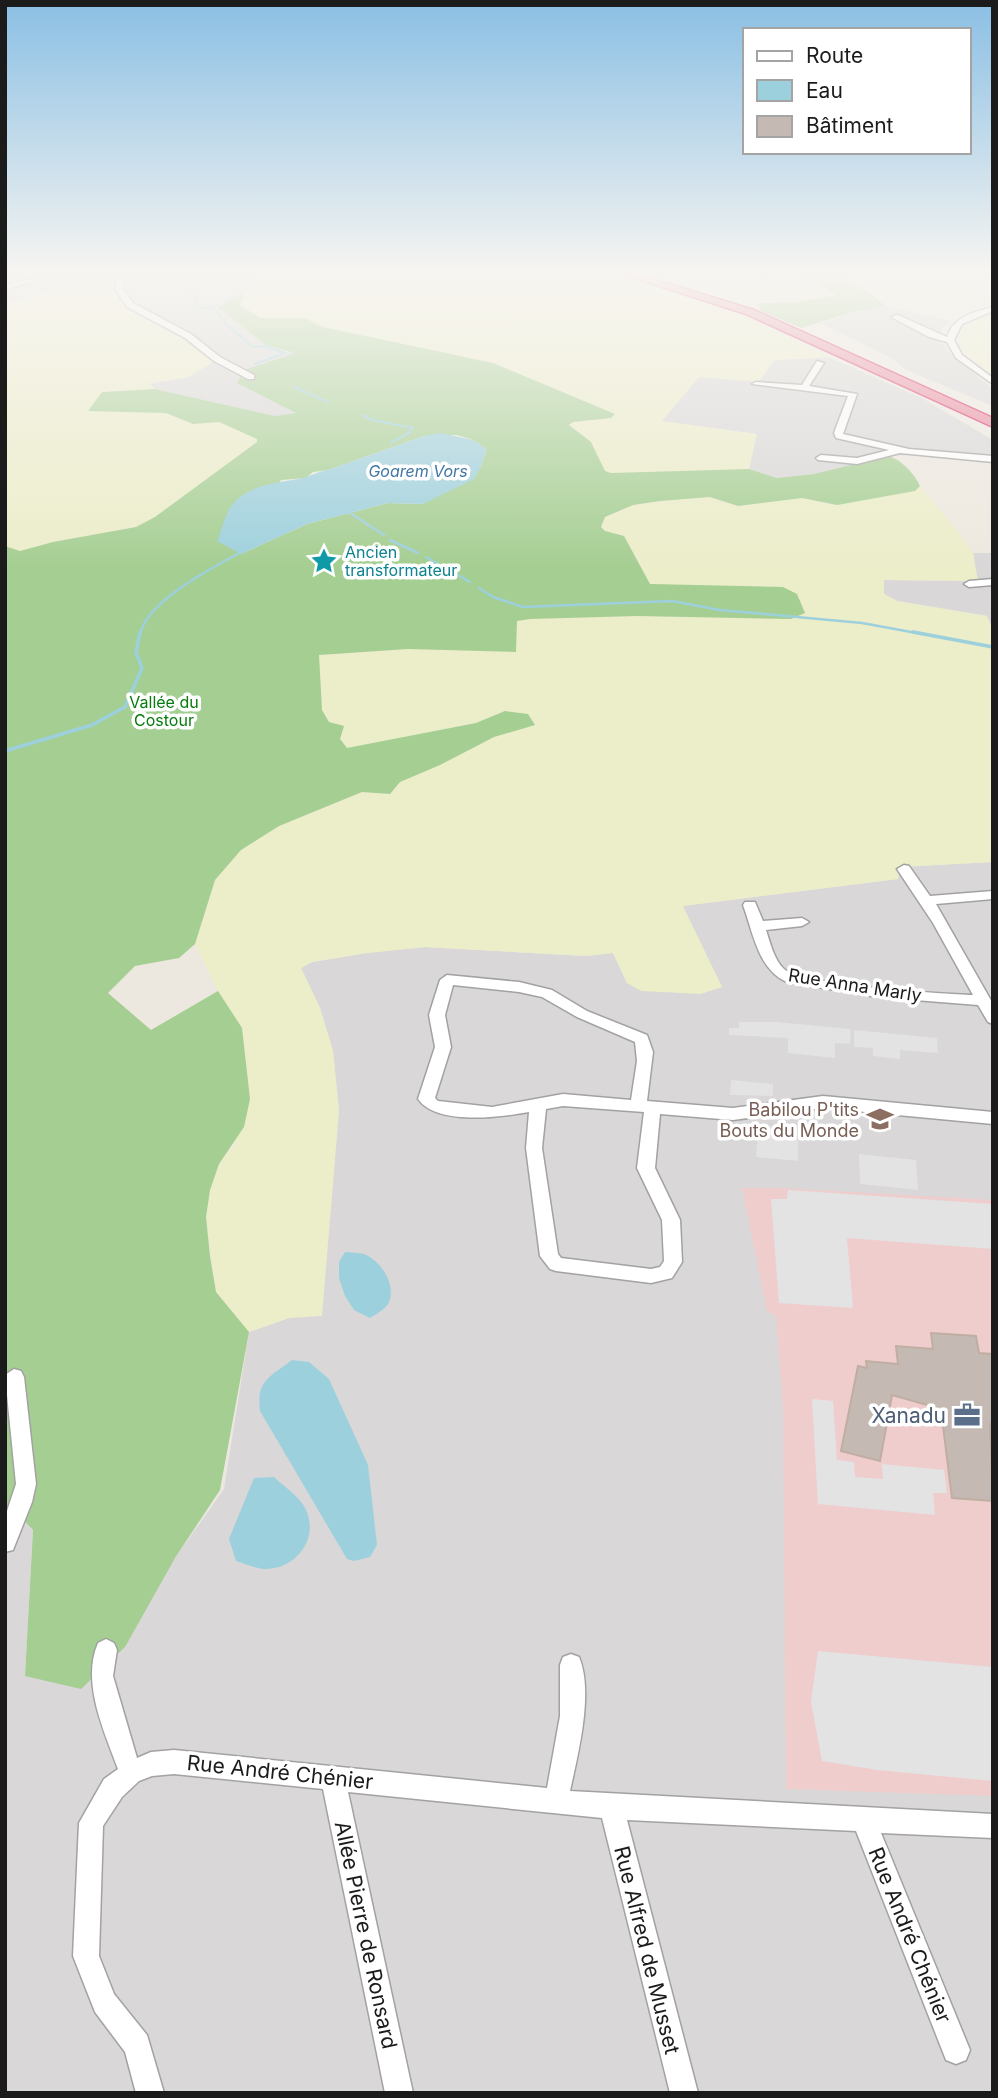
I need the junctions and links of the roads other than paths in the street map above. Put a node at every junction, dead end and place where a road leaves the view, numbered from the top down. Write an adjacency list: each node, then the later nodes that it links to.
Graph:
1 (243, 373): 5 (street)
2 (814, 373): 7 (street)
3 (883, 373): 9 (highway)
4 (904, 373): 8 (highway)
5 (251, 377)
6 (756, 384): 7 (street)
7 (804, 388): 10 (street)
8 (993, 411)
9 (993, 423)
10 (903, 450): 11 (street); 12 (street)
11 (821, 458)
12 (993, 459)
13 (993, 582): 14 (street)
14 (970, 584)
15 (904, 869): 17 (street)
16 (993, 895): 17 (street)
17 (927, 900): 21 (street)
18 (750, 905): 20 (street, Rue Anna Marly)
19 (802, 922): 20 (street)
20 (758, 926): 21 (street, Rue Anna Marly)
21 (984, 990): 22 (street)
22 (993, 1019)
23 (537, 1105): 24 (street); 24 (street); 24 (street)
24 (646, 1107): 25 (street)
25 (993, 1118)
26 (14, 1377): 27 (street)
27 (5, 1543)
28 (106, 1650): 30 (street)
29 (571, 1665): 32 (street)
30 (131, 1773): 31 (street, Rue André Chénier); 37 (street)
31 (333, 1778): 32 (street, Rue André Chénier); 38 (street, Allée Pierre de Ronsard)
32 (556, 1802): 33 (street, Rue André Chénier)
33 (611, 1807): 34 (street, Rue André Chénier); 39 (street, Rue Alfred de Musset)
34 (864, 1819): 35 (street, Rue André Chénier); 36 (street, Rue André Chénier)
35 (993, 1826)
36 (956, 2050)
37 (150, 2093)
38 (400, 2093)
39 (684, 2093)

